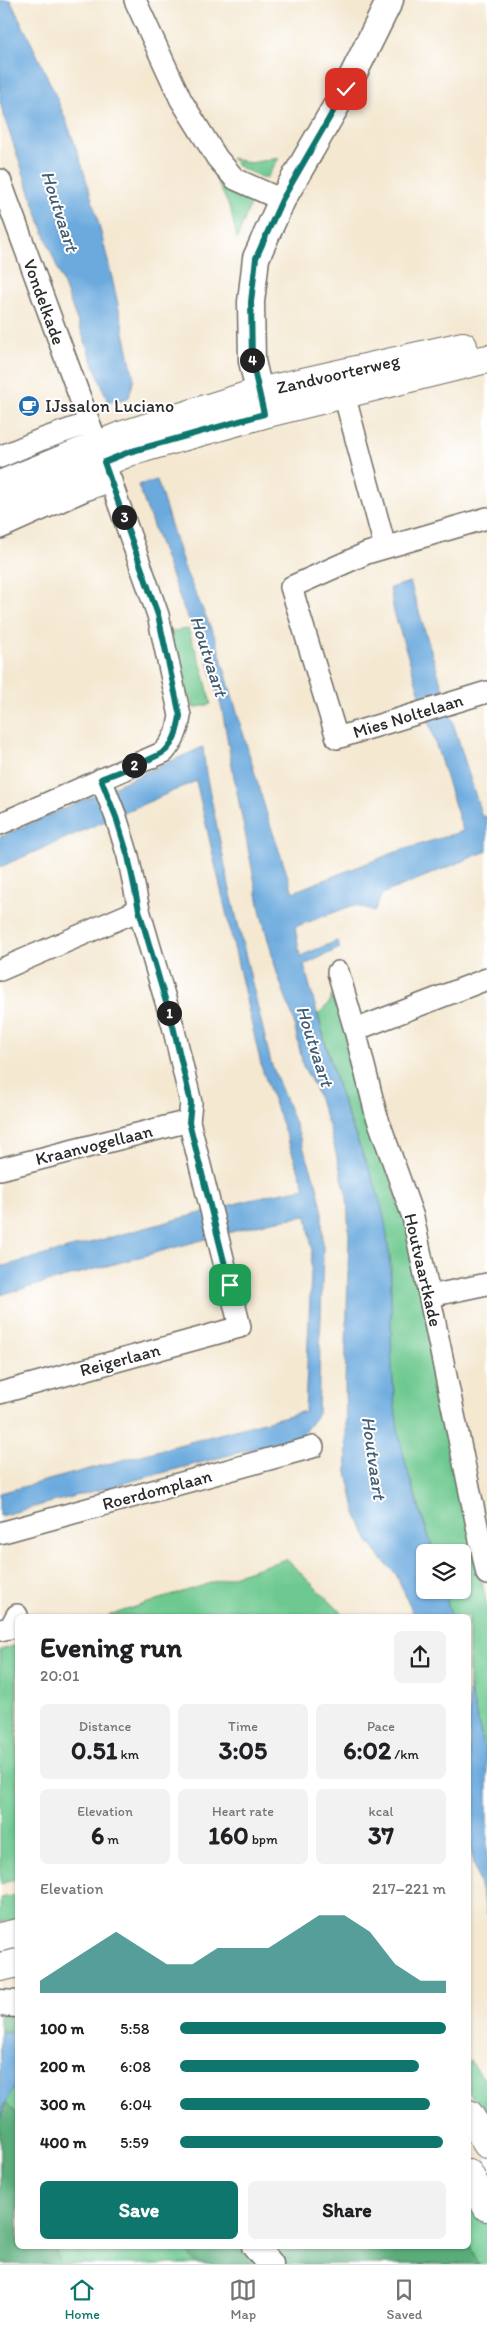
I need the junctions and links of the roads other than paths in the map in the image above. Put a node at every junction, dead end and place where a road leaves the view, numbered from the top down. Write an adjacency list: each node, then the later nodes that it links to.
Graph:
1 (135, 0): 4 (street)
2 (390, 0): 4 (street)
3 (0, 180): 5 (street, Vondelkade)
4 (282, 200): 9 (street)
5 (4, 203): 10 (street, Vondelkade)
6 (487, 341): 8 (main road, Zandvoorterweg)
7 (487, 359): 8 (main road, Zandvoorterweg)
8 (343, 391): 9 (main road, Zandvoorterweg); 16 (street)
9 (261, 403): 10 (main road, Zandvoorterweg)
10 (100, 453): 11 (street); 12 (main road); 13 (main road); 15 (street); 18 (street, Vondelkade)
11 (0, 457)
12 (0, 485)
13 (0, 508)
14 (487, 518): 16 (street)
15 (0, 528)
16 (385, 547): 17 (street, Mies Noltelaan)
17 (487, 692)
18 (102, 783): 19 (street, Vondelkade); 20 (street)
19 (0, 824)
20 (139, 910): 21 (street); 25 (street)
21 (0, 970)
22 (338, 972): 24 (street, Houtvaartkade)
23 (487, 979): 24 (street)
24 (355, 1030): 28 (street, Houtvaartkade)
25 (189, 1122): 26 (street, Kraanvogellaan); 29 (street, Reigerlaan)
26 (0, 1169)
27 (487, 1284): 28 (street)
28 (430, 1296): 32 (street, Houtvaartkade)
29 (0, 1393)
30 (313, 1447): 31 (street, Roerdomplaan)
31 (0, 1533)
32 (487, 1574)
33 (15, 1619): 34 (street)
34 (0, 1630)
35 (15, 1934): 36 (main road)
36 (0, 1937)
37 (15, 1964): 38 (main road)
38 (0, 1967)
39 (0, 2003): 40 (street)
40 (15, 2004)
41 (471, 2117): 42 (main road)
42 (487, 2144)
43 (471, 2178): 44 (main road)
44 (487, 2207)
45 (258, 2249): 46 (street)
46 (270, 2264)

